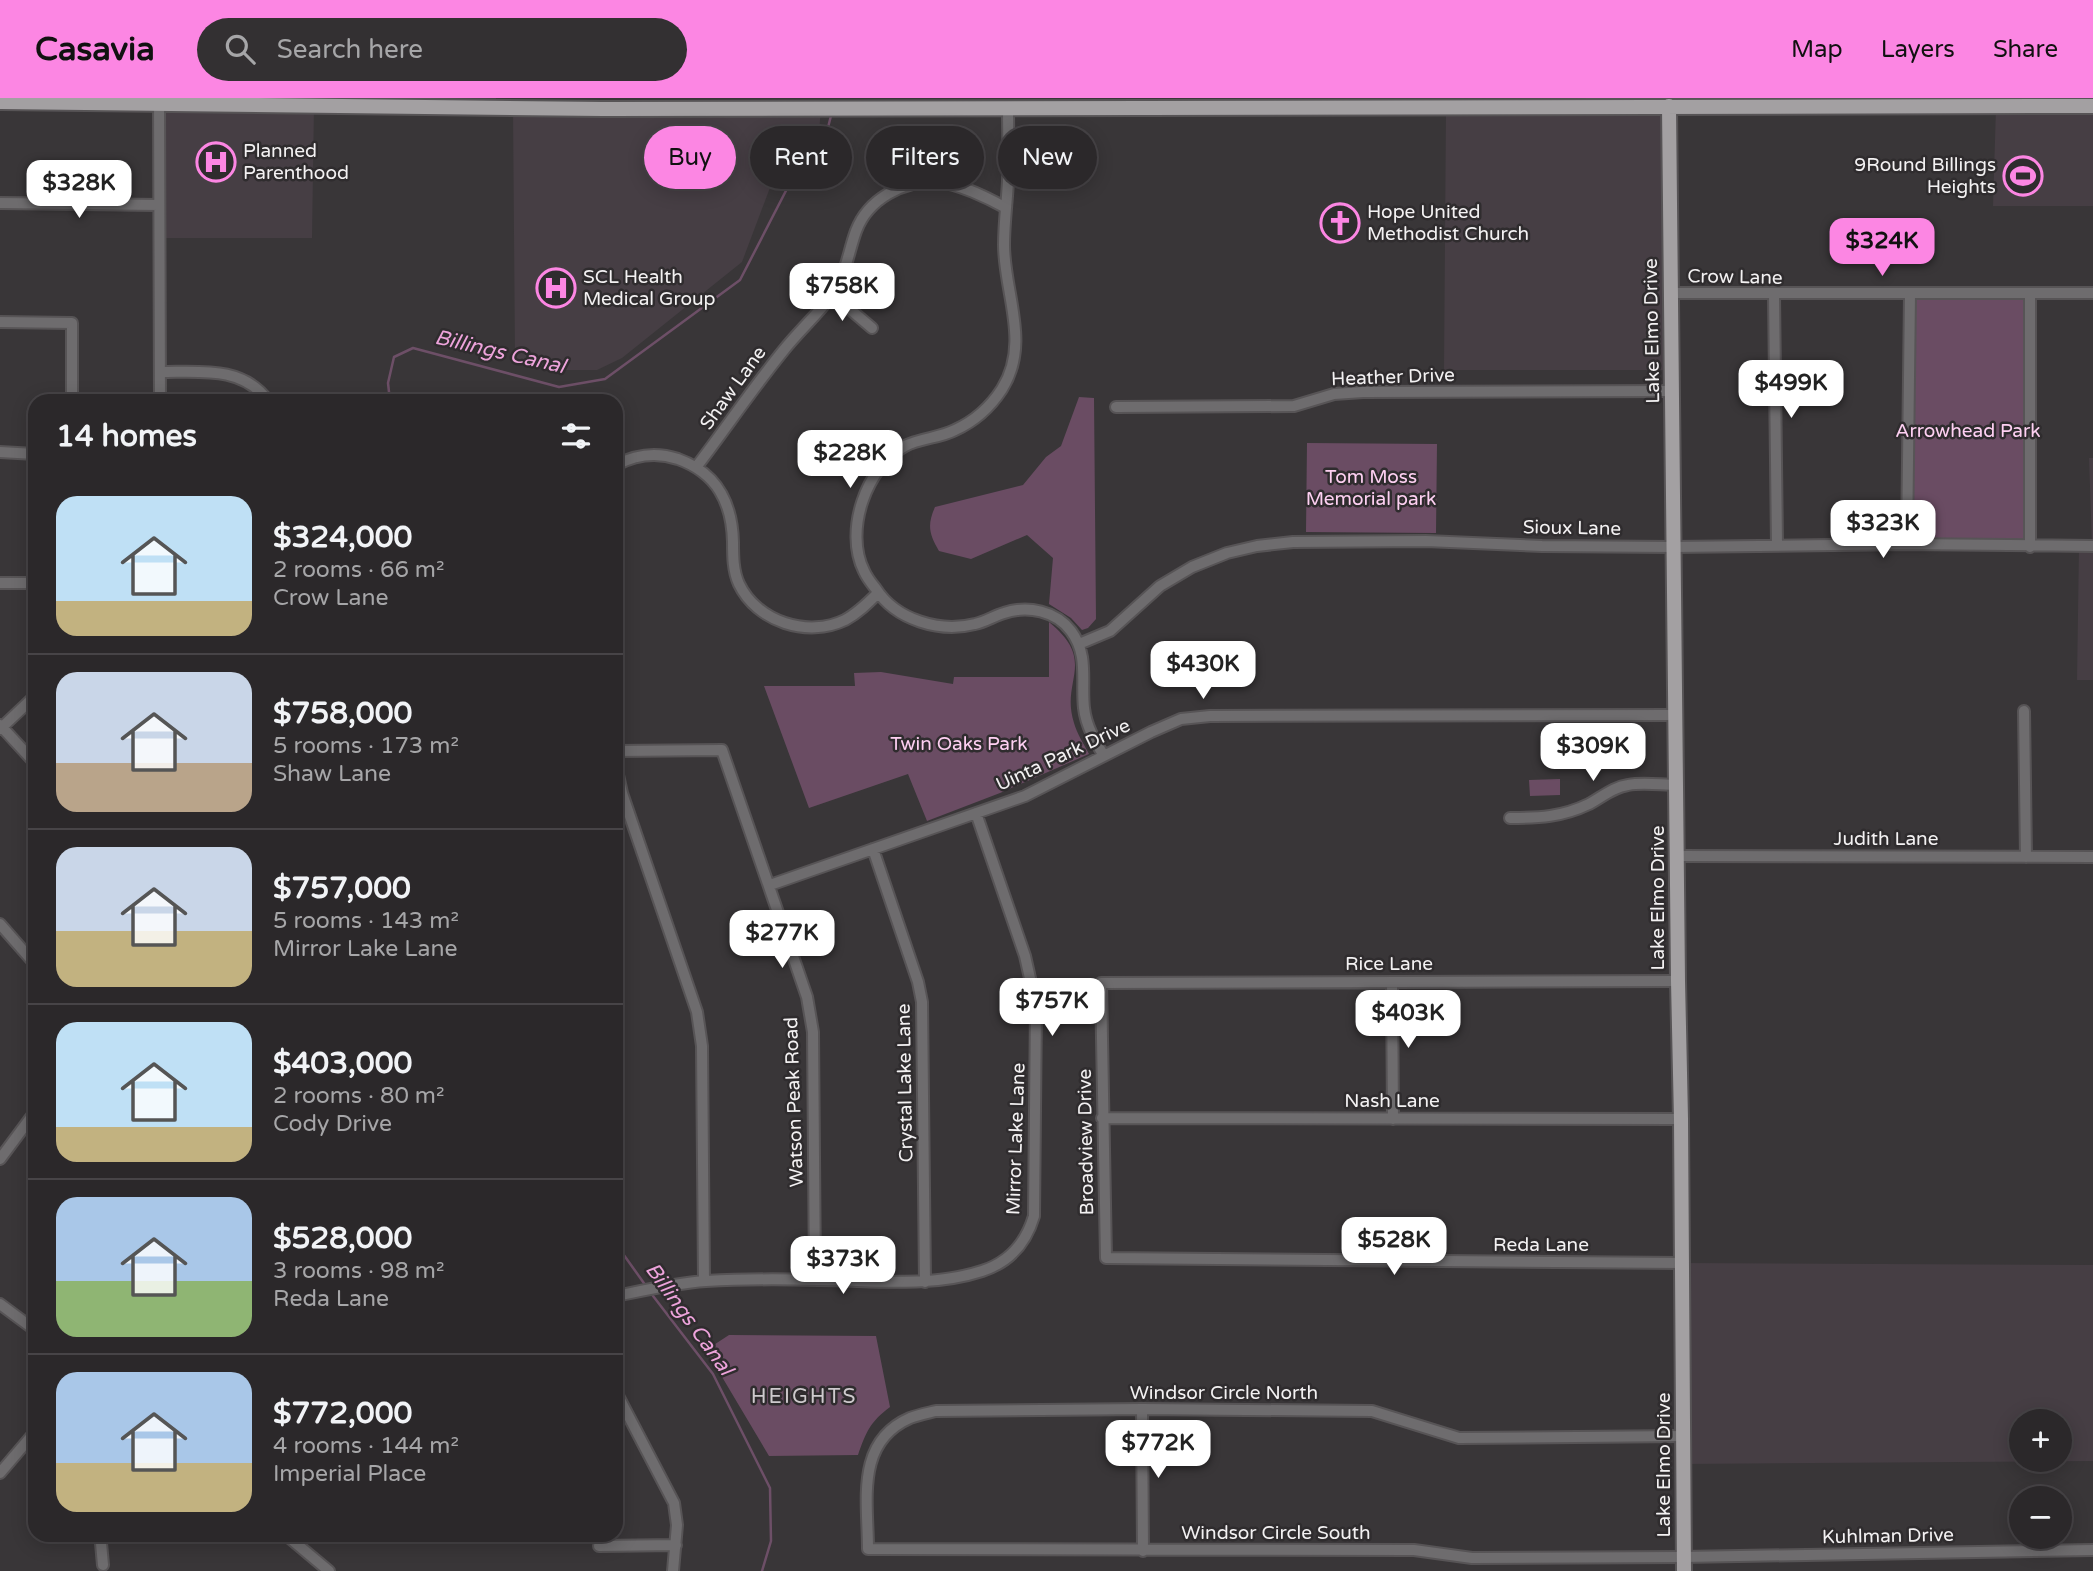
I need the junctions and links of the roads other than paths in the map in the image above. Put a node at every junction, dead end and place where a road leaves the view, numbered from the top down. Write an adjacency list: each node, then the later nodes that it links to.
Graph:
1 (159, 101): 2 (main road); 7 (main road); 11 (street)
2 (0, 102)
3 (1333, 102): 4 (main road); 9 (main road)
4 (1669, 102): 5 (main road); 13 (main road, Lake Elmo Drive)
5 (1817, 102): 6 (main road)
6 (2030, 102): 8 (main road)
7 (496, 103): 9 (main road)
8 (2093, 106)
9 (1008, 107): 12 (street)
10 (0, 203): 11 (street)
11 (159, 205): 21 (street)
12 (1006, 208): 16 (street, Shaw Lane); 38 (street)
13 (1671, 293): 18 (street, Crow Lane); 22 (main road, Lake Elmo Drive)
14 (2030, 293): 15 (street, Crow Lane); 17 (street, Crow Lane); 35 (street)
15 (2093, 293)
16 (832, 294): 20 (street); 30 (street, Shaw Lane)
17 (1910, 294): 18 (street, Crow Lane); 31 (street)
18 (1774, 295): 32 (street)
19 (0, 323): 23 (street)
20 (872, 328)
21 (161, 373): 24 (street); 25 (street)
22 (1673, 391): 26 (street, Heather Drive); 34 (main road, Lake Elmo Drive)
23 (72, 394)
24 (160, 394)
25 (263, 394)
26 (1116, 408)
27 (0, 452): 28 (street)
28 (28, 454)
29 (623, 462): 30 (street)
30 (698, 467): 38 (street)
31 (1907, 544): 32 (street, Sioux Lane); 35 (street, Sioux Lane)
32 (1777, 545): 34 (street, Sioux Lane)
33 (2093, 546): 35 (street, Sioux Lane)
34 (1673, 547): 39 (street, Sioux Lane); 42 (main road, Lake Elmo Drive)
35 (2030, 547)
36 (0, 583): 37 (street)
37 (28, 583)
38 (878, 593): 39 (street)
39 (1079, 644): 46 (street)
40 (28, 702): 43 (street)
41 (2024, 710): 53 (street)
42 (1675, 715): 46 (street, Uinta Park Drive); 47 (main road, Lake Elmo Drive)
43 (1, 727): 45 (street)
44 (623, 751): 55 (street, Watson Peak Road)
45 (28, 756)
46 (1104, 756): 49 (street, Uinta Park Drive)
47 (1677, 785): 50 (street); 52 (main road, Lake Elmo Drive)
48 (623, 796): 69 (street)
49 (976, 813): 51 (street, Uinta Park Drive); 70 (street, Mirror Lake Lane)
50 (1510, 818)
51 (873, 849): 55 (street, Uinta Park Drive); 70 (street, Crystal Lake Lane)
52 (1678, 856): 53 (street, Judith Lane); 58 (main road, Lake Elmo Drive)
53 (2026, 857): 54 (street, Judith Lane)
54 (2093, 857)
55 (770, 885): 68 (street, Watson Peak Road)
56 (0, 924): 57 (street)
57 (28, 956)
58 (1678, 981): 60 (street, Rice Lane); 63 (main road, Lake Elmo Drive)
59 (1101, 982): 60 (street, Rice Lane); 61 (street, Broadview Drive)
60 (1392, 982): 62 (street)
61 (1102, 1118): 62 (street, Nash Lane); 66 (street, Broadview Drive)
62 (1393, 1119): 63 (street, Nash Lane)
63 (1681, 1119): 67 (main road, Lake Elmo Drive)
64 (28, 1121): 65 (street)
65 (0, 1159)
66 (1106, 1258): 67 (street, Reda Lane)
67 (1682, 1263): 76 (main road, Lake Elmo Drive)
68 (815, 1280): 69 (street); 70 (street)
69 (704, 1281): 71 (street)
70 (925, 1282)
71 (623, 1295)
72 (0, 1304): 73 (street)
73 (28, 1325)
74 (623, 1405): 81 (street)
75 (1142, 1409): 76 (street, Windsor Circle North); 83 (street, Windsor Circle North); 85 (street)
76 (1683, 1436): 86 (main road, Lake Elmo Drive)
77 (28, 1440): 78 (street)
78 (0, 1473)
79 (101, 1542): 87 (street)
80 (294, 1542): 88 (street)
81 (676, 1545): 82 (street); 89 (street)
82 (599, 1546)
83 (868, 1549): 85 (street, Windsor Circle South)
84 (2093, 1550): 86 (street, Kuhlman Drive)
85 (1143, 1551): 86 (street, Windsor Circle South)
86 (1684, 1564)
87 (103, 1569)
88 (329, 1571)
89 (673, 1571)

